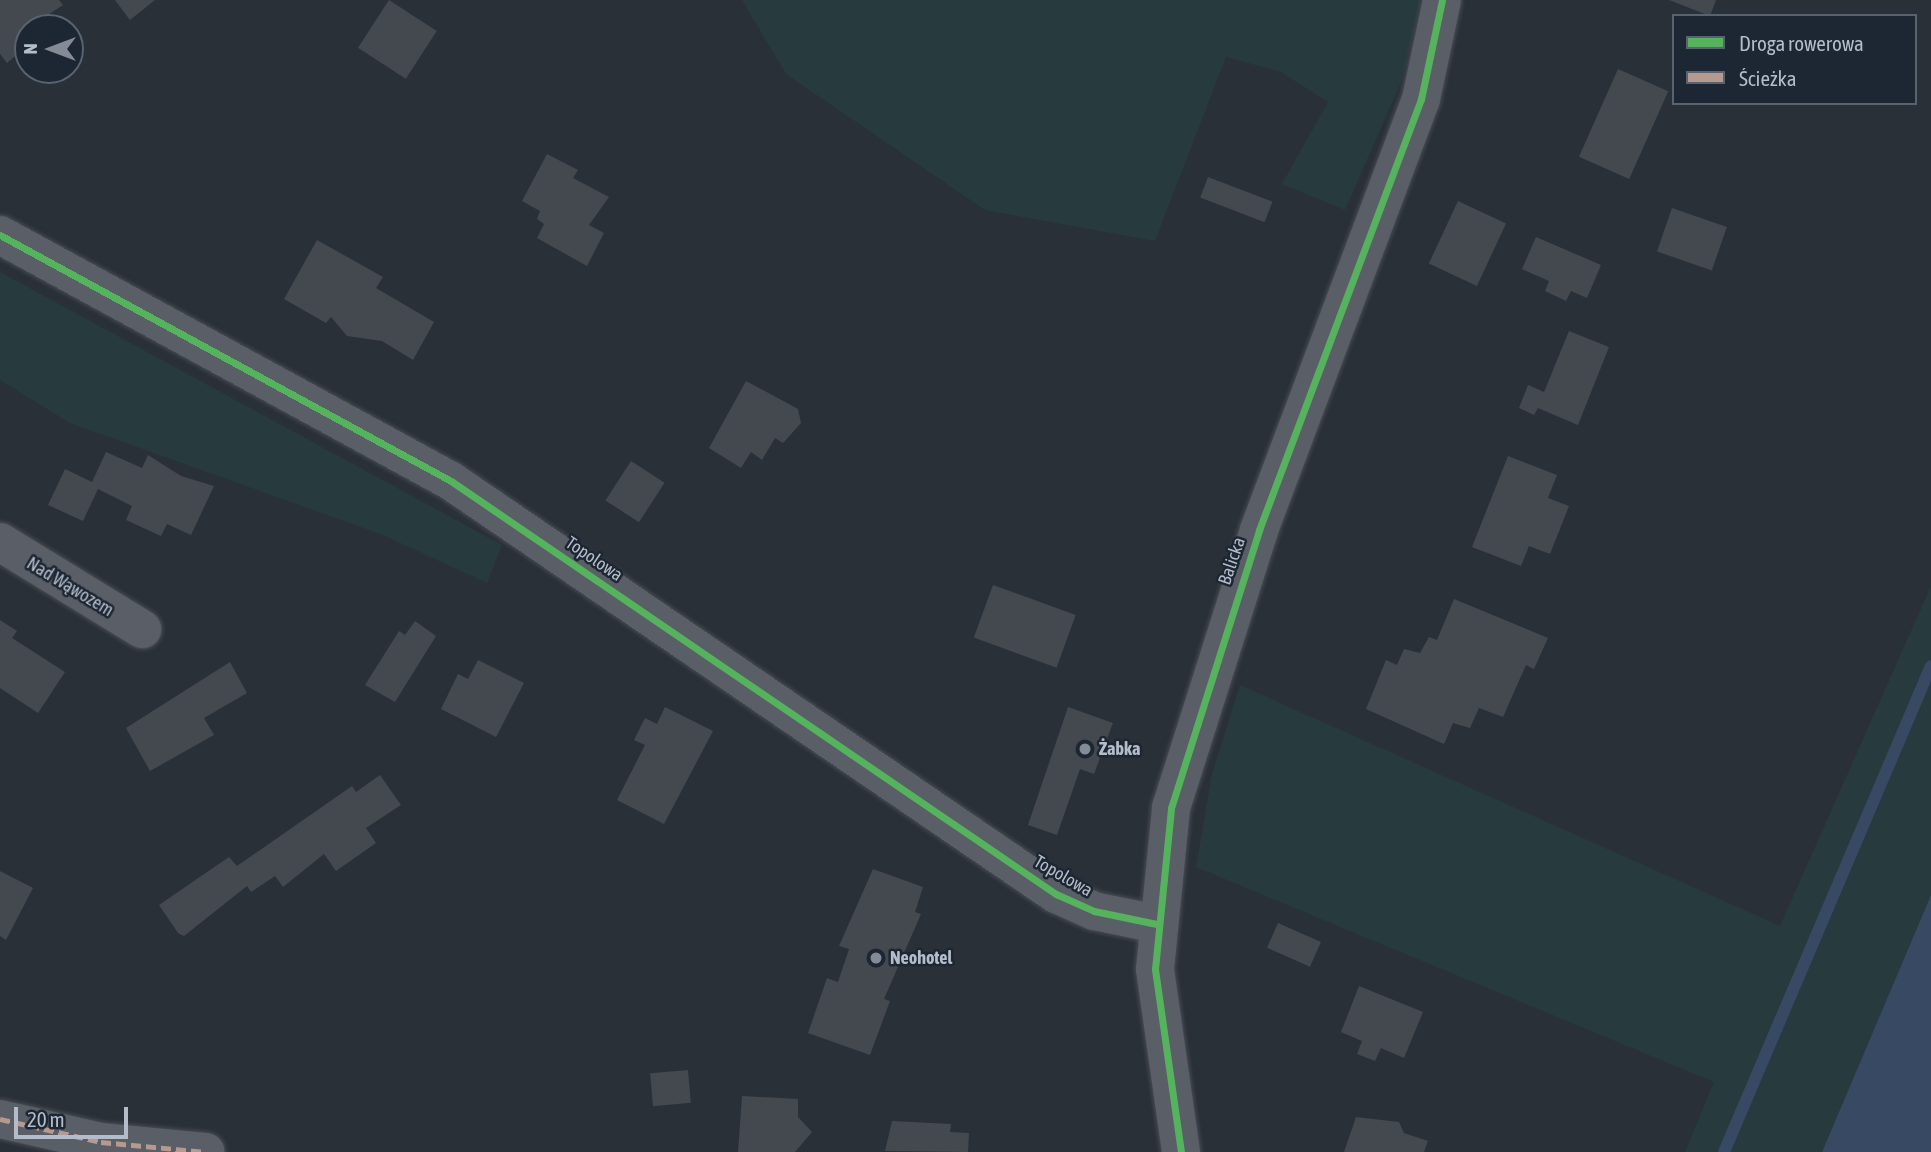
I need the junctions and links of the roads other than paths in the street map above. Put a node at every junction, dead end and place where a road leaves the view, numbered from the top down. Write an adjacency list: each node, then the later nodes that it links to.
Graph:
1 (1442, 0): 5 (street, Balicka)
2 (0, 235): 5 (street, Topolowa)
3 (0, 542): 4 (street, Nad Wąwozem)
4 (142, 629)
5 (1157, 925): 8 (street, Balicka)
6 (0, 1119): 7 (street)
7 (206, 1152)
8 (1181, 1152)

